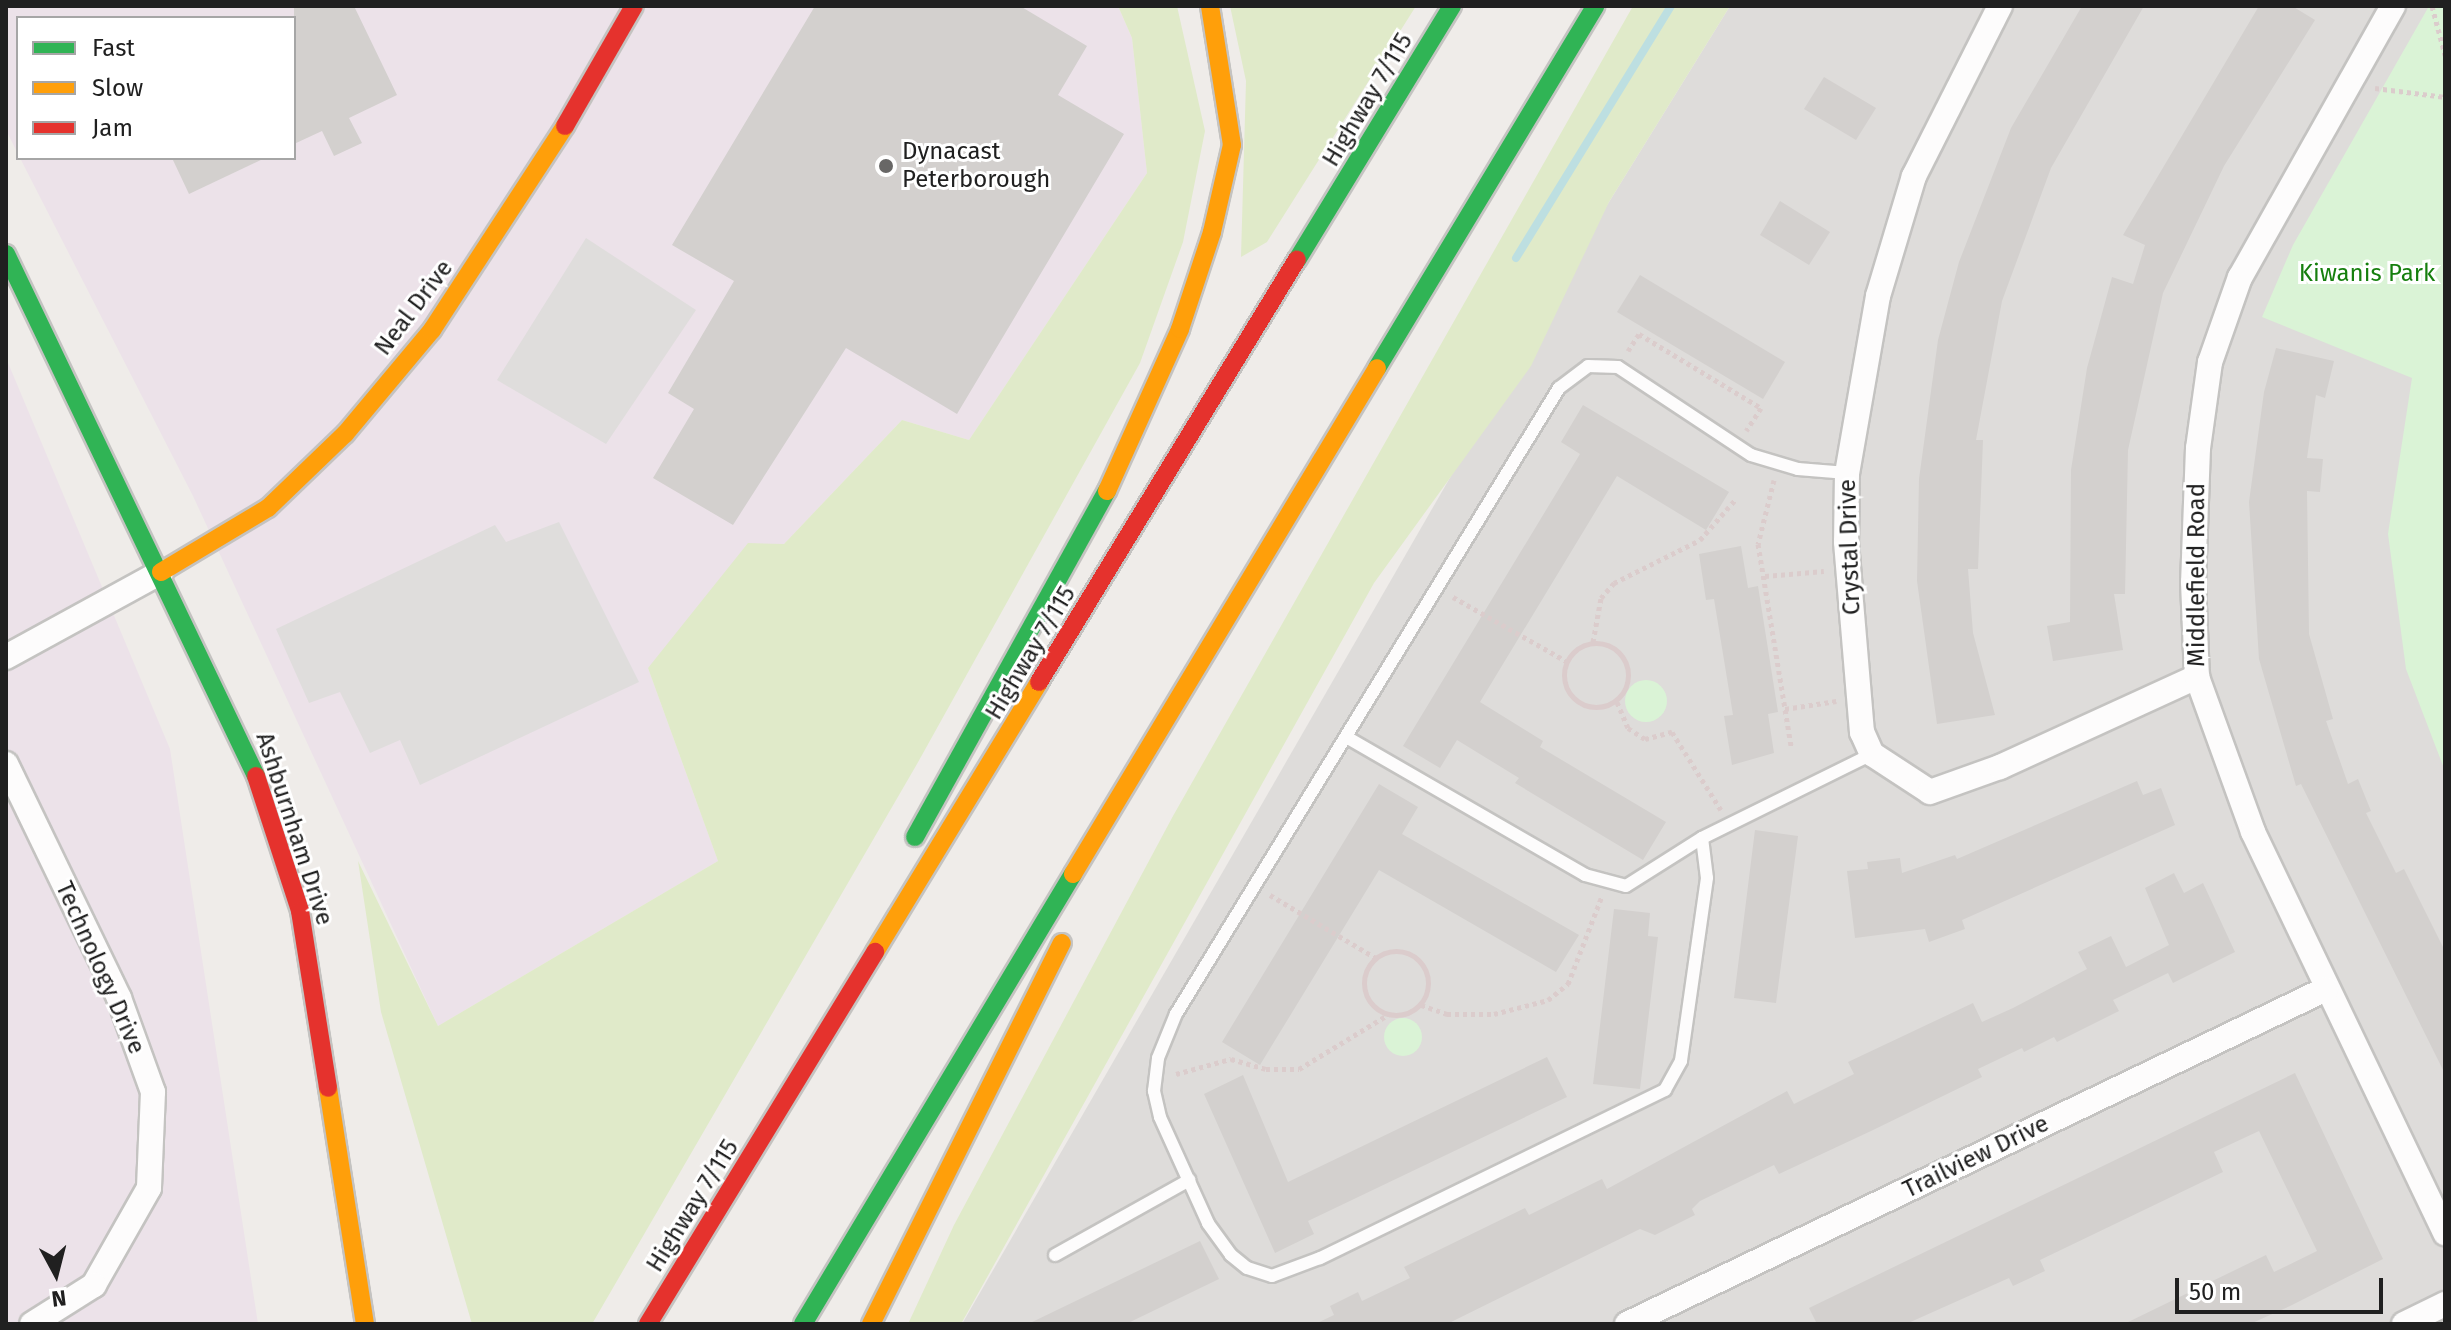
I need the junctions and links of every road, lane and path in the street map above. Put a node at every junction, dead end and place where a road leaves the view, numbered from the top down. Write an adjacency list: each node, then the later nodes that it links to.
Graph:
1 (634, 6): 19 (main road, Neal Drive)
2 (1210, 6): 36 (main road)
3 (1452, 6): 43 (main road, Highway 7/115)
4 (1595, 6): 17 (main road)
5 (2000, 6): 15 (street, Crystal Drive)
6 (2393, 6): 9 (street, Middlefield Road)
7 (2432, 6): 8 (path)
8 (2445, 55)
9 (2351, 82): 10 (path); 26 (street, Middlefield Road)
10 (2445, 97)
11 (6, 254): 19 (main road, Ashburnham Drive)
12 (1618, 367): 13 (lane); 13 (path); 21 (lane)
13 (1736, 445): 14 (lane)
14 (1778, 464): 15 (lane); 20 (path)
15 (1847, 473): 18 (street, Crystal Drive)
16 (1735, 500): 22 (path)
17 (1286, 518): 23 (main road); 54 (main road)
18 (1848, 568): 20 (path); 27 (street, Crystal Drive)
19 (161, 572): 24 (street); 52 (main road, Ashburnham Drive)
20 (1765, 576): 29 (path)
21 (1438, 588): 25 (path); 30 (lane)
22 (1593, 642): 25 (path); 28 (path)
23 (1232, 650)
24 (6, 657)
25 (1566, 661): 28 (path)
26 (2197, 677): 32 (street); 42 (street, Middlefield Road)
27 (1859, 698): 29 (path); 32 (street, Crystal Drive)
28 (1617, 702): 34 (path)
29 (1785, 709): 31 (path)
30 (1348, 738): 37 (lane); 38 (lane)
31 (1791, 746)
32 (1872, 754): 34 (lane)
33 (6, 764): 51 (street, Technology Drive)
34 (1728, 825): 35 (lane)
35 (1702, 838): 37 (lane); 47 (lane)
36 (908, 851)
37 (1607, 881): 44 (path)
38 (1255, 888): 41 (path); 46 (lane)
39 (878, 907): 43 (main road)
40 (1071, 925): 55 (main road)
41 (1376, 958): 44 (path); 45 (path)
42 (2326, 989): 48 (street, Middlefield Road); 56 (street, Trailview Drive)
43 (853, 990): 53 (main road, Highway 7/115)
44 (1421, 1005): 45 (path)
45 (1389, 1014): 46 (path)
46 (1156, 1079): 47 (lane)
47 (1189, 1180): 49 (lane)
48 (2445, 1233)
49 (1055, 1255)
50 (2445, 1304): 57 (street)
51 (32, 1324)
52 (365, 1324)
53 (648, 1324)
54 (803, 1324)
55 (871, 1324)
56 (1627, 1324)
57 (2404, 1324)

